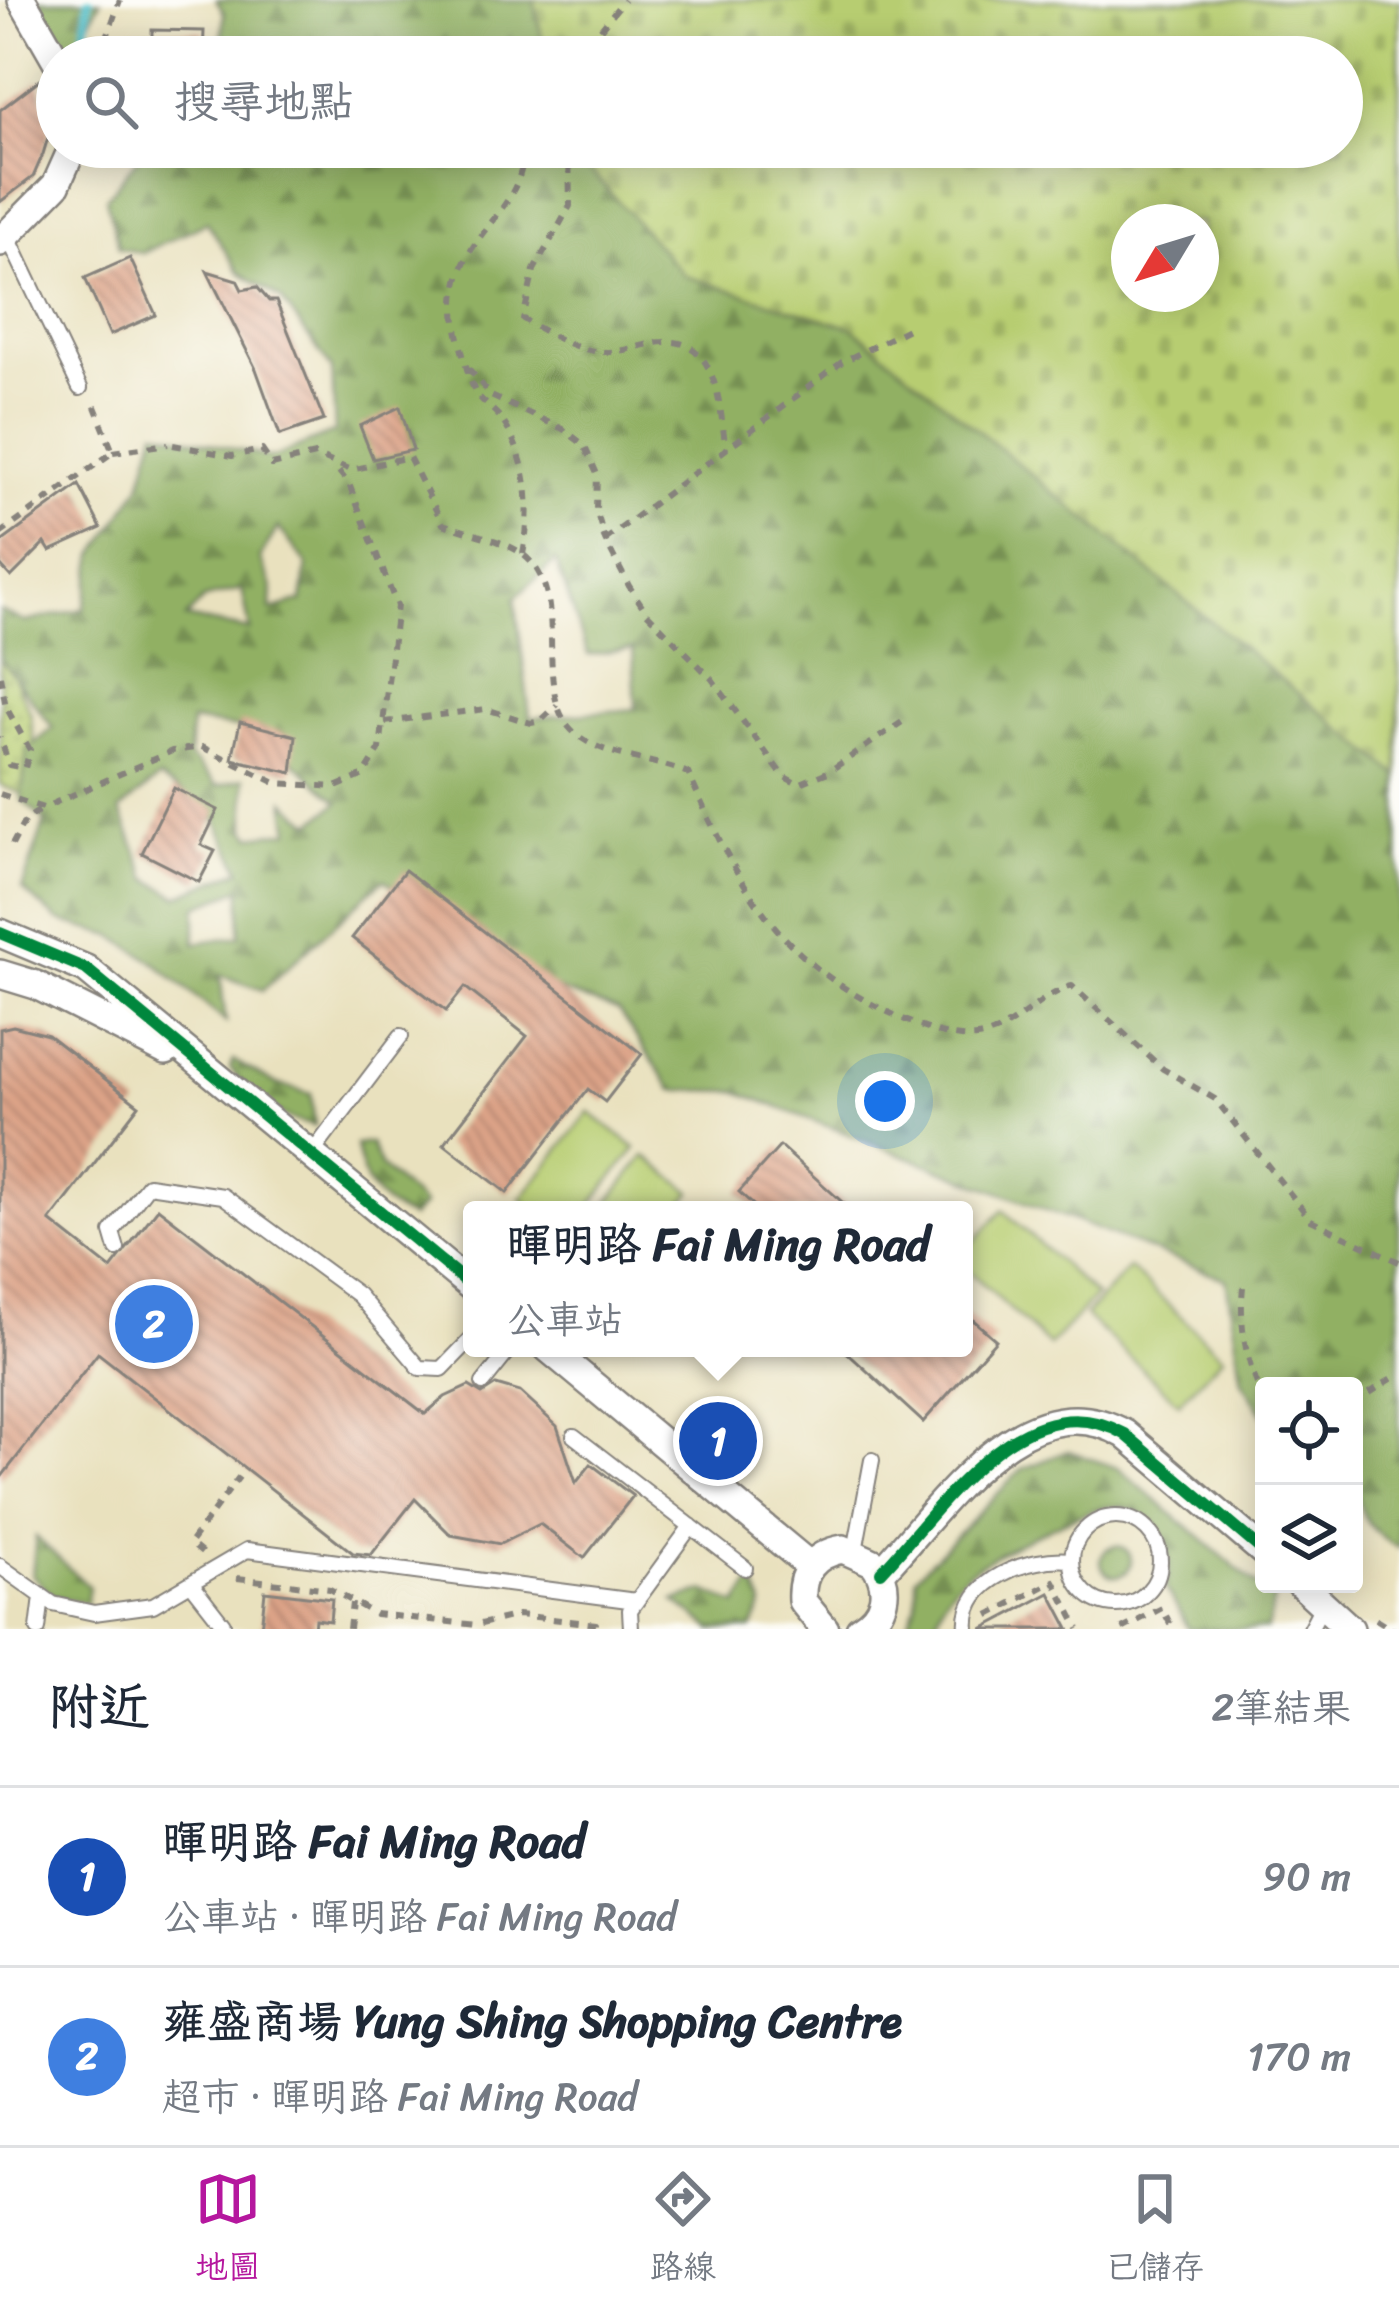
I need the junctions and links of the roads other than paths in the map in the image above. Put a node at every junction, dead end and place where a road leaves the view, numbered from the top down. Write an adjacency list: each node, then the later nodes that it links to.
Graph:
1 (22, 0): 2 (street)
2 (43, 36)
3 (64, 168): 4 (street)
4 (3, 238): 5 (lane)
5 (83, 387)
6 (0, 933): 9 (street)
7 (0, 974): 9 (street)
8 (401, 1036): 10 (lane)
9 (218, 1078): 10 (street)
10 (310, 1156): 12 (street)
11 (117, 1249): 13 (lane)
12 (463, 1280)
13 (463, 1347)
14 (504, 1357): 16 (lane)
15 (559, 1357): 23 (street)
16 (483, 1383)
17 (574, 1436): 19 (lane)
18 (872, 1460): 21 (lane)
19 (691, 1526): 25 (lane); 29 (lane)
20 (1255, 1544): 26 (street)
21 (855, 1551): 23 (street); 26 (street)
22 (1071, 1560): 22 (lane); 32 (lane)
23 (809, 1565): 35 (street)
24 (0, 1566): 28 (lane)
25 (745, 1568)
26 (881, 1572): 36 (street)
27 (191, 1582): 28 (lane); 29 (lane); 31 (lane)
28 (42, 1597): 33 (lane)
29 (636, 1601): 34 (lane)
30 (1317, 1617): 37 (street)
31 (223, 1624)
32 (973, 1625)
33 (38, 1629)
34 (631, 1629)
35 (825, 1629)
36 (860, 1629)
37 (1350, 1629)

